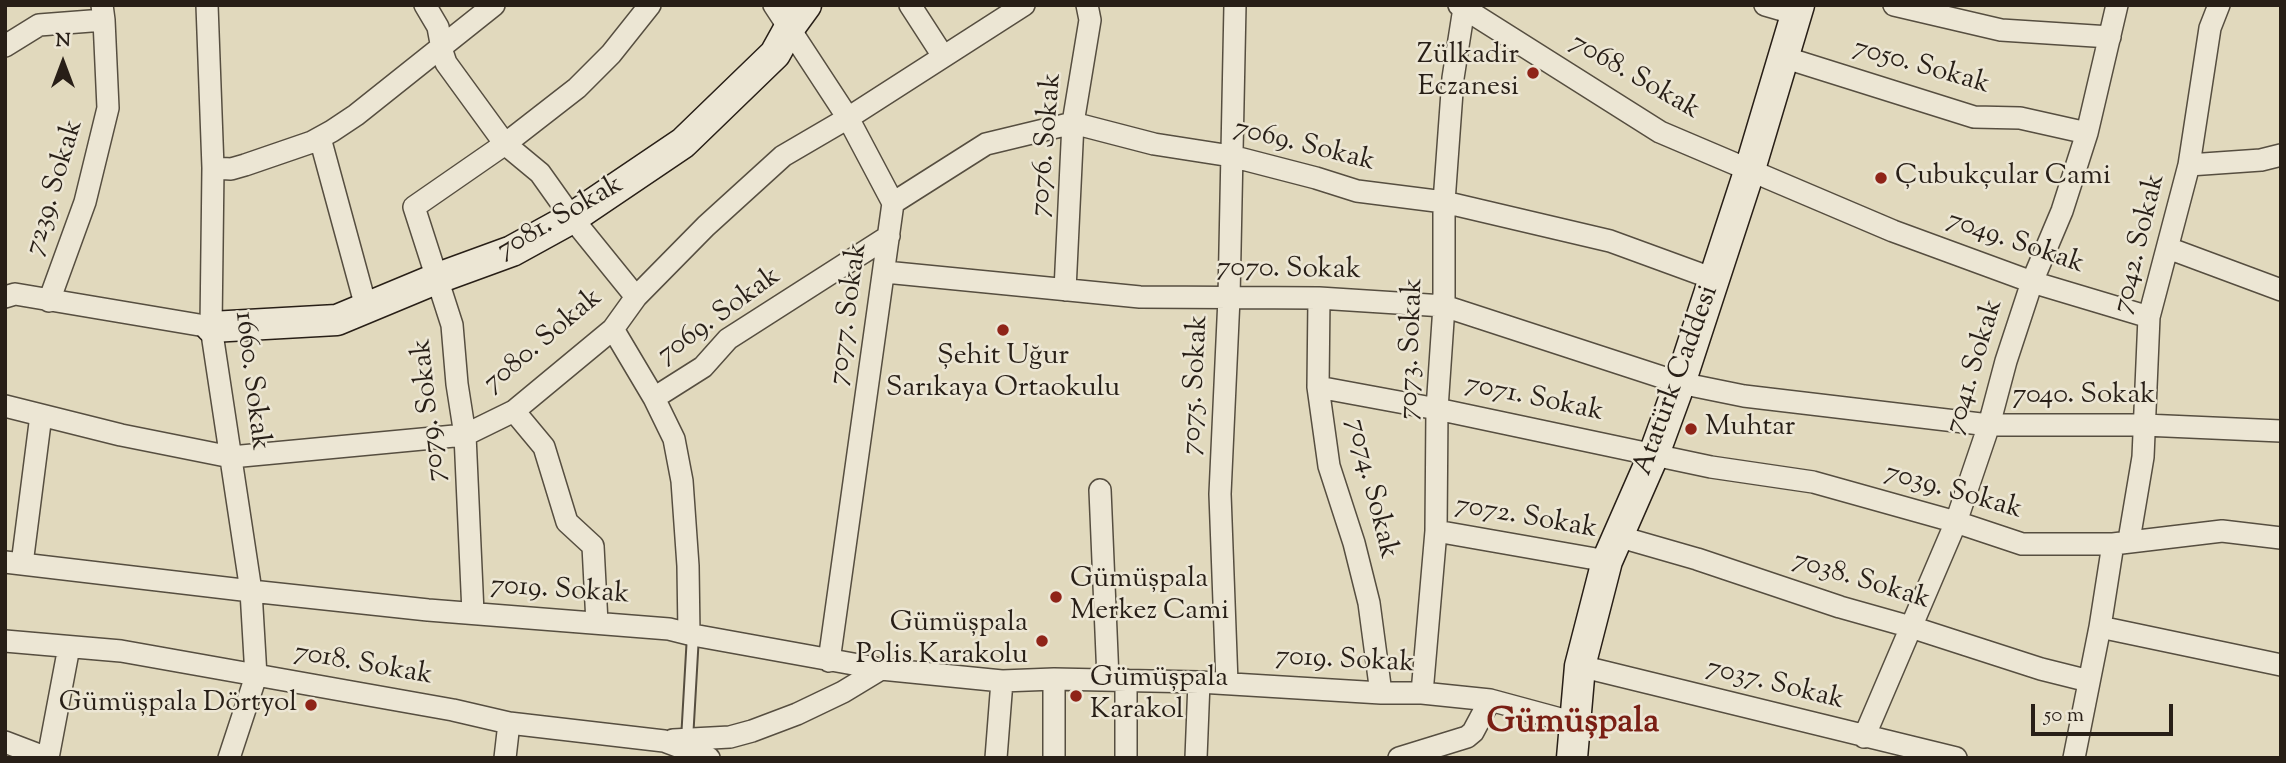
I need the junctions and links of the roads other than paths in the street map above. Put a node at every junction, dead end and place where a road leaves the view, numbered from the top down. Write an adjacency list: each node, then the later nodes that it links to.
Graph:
1 (206, 5): 30 (street, 1660. Sokak)
2 (425, 5): 19 (street)
3 (494, 5): 19 (street)
4 (650, 5): 26 (street)
5 (910, 5): 20 (street)
6 (1024, 5): 20 (street, 7080. Sokak)
7 (1087, 5): 23 (street, 7076. Sokak)
8 (1235, 5): 28 (street, 7075. Sokak)
9 (1765, 5): 14 (street)
10 (1894, 5): 17 (street)
11 (2117, 5): 17 (street, 7041. Sokak)
12 (2219, 5): 29 (street, 7042. Sokak)
13 (1462, 7): 31 (street, 7068. Sokak); 32 (street, 7073. Sokak)
14 (1797, 9): 21 (main road, Atatürk Caddesi)
15 (103, 12): 18 (street); 47 (street, 7239. Sokak)
16 (790, 13): 22 (street); 34 (main road, 7081. Sokak)
17 (2110, 37): 24 (street, 7041. Sokak)
18 (5, 46)
19 (442, 48): 25 (street); 26 (street)
20 (943, 56): 22 (street, 7080. Sokak)
21 (1783, 57): 24 (street, 7050. Sokak); 31 (main road, Atatürk Caddesi)
22 (848, 118): 33 (street); 44 (street, 7080. Sokak)
23 (1073, 122): 28 (street, 7069. Sokak); 33 (street, 7069. Sokak); 41 (street, 7076. Sokak)
24 (2087, 133): 40 (street, 7041. Sokak)
25 (320, 138): 30 (street); 49 (street)
26 (505, 144): 34 (street); 38 (street, 7079. Sokak)
27 (2281, 155): 29 (street)
28 (1231, 156): 32 (street, 7069. Sokak); 45 (street, 7075. Sokak)
29 (2189, 165): 36 (street, 7042. Sokak)
30 (213, 168): 51 (street, 1660. Sokak)
31 (1750, 169): 39 (main road, Atatürk Caddesi); 40 (street, 7049. Sokak)
32 (1444, 202): 39 (street, 7069. Sokak); 48 (street, 7073. Sokak)
33 (893, 203): 35 (street, 7077. Sokak)
34 (572, 218): 38 (main road, 7081. Sokak); 44 (street)
35 (890, 236): 37 (street, 7077. Sokak); 55 (street, 7069. Sokak)
36 (2168, 248): 42 (street); 50 (street, 7042. Sokak)
37 (885, 272): 41 (street, 7070. Sokak); 81 (street, 7077. Sokak)
38 (438, 278): 49 (main road, 7081. Sokak); 63 (street, 7079. Sokak)
39 (1714, 279): 53 (main road, Atatürk Caddesi)
40 (2032, 282): 50 (street, 7049. Sokak); 60 (street, 7041. Sokak)
41 (1065, 290): 45 (street, 7070. Sokak)
42 (2281, 290)
43 (5, 297): 47 (street)
44 (636, 297): 52 (street, 7080. Sokak)
45 (1228, 298): 46 (street, 7070. Sokak); 91 (street, 7075. Sokak)
46 (1319, 298): 48 (street, 7070. Sokak); 54 (street, 7074. Sokak)
47 (49, 301): 51 (street)
48 (1444, 306): 53 (street, 7070. Sokak); 57 (street, 7073. Sokak)
49 (366, 307): 51 (main road, 7081. Sokak)
50 (2149, 317): 61 (street, 7042. Sokak)
51 (211, 327): 65 (street, 1660. Sokak)
52 (612, 329): 55 (street); 58 (street, 7080. Sokak)
53 (1680, 383): 60 (street, 7040. Sokak); 64 (main road, Atatürk Caddesi)
54 (1318, 387): 57 (street, 7071. Sokak); 92 (street, 7074. Sokak)
55 (654, 398): 78 (street)
56 (5, 406): 59 (street, 7080. Sokak)
57 (1437, 409): 64 (street, 7071. Sokak); 68 (street, 7073. Sokak)
58 (514, 411): 63 (street, 7080. Sokak); 75 (street)
59 (41, 415): 65 (street, 7080. Sokak); 72 (street)
60 (1989, 425): 61 (street, 7040. Sokak); 67 (street, 7041. Sokak)
61 (2144, 425): 62 (street, 7040. Sokak); 70 (street, 7042. Sokak)
62 (2281, 431)
63 (465, 435): 65 (street, 7080. Sokak); 74 (street, 7079. Sokak)
64 (1654, 454): 67 (street, 7039. Sokak); 71 (main road, Atatürk Caddesi)
65 (231, 457): 73 (street, 1660. Sokak)
66 (1100, 490): 87 (street)
67 (1956, 523): 70 (street, 7039. Sokak); 76 (street, 7041. Sokak)
68 (1436, 531): 71 (street, 7072. Sokak); 93 (street, 7073. Sokak)
69 (2281, 538): 70 (street, 7039. Sokak)
70 (2121, 542): 77 (street, 7042. Sokak)
71 (1612, 549): 76 (street, 7038. Sokak); 83 (main road, Atatürk Caddesi)
72 (14, 563): 73 (street, 7019. Sokak)
73 (251, 592): 74 (street, 7019. Sokak); 85 (street, 1660. Sokak)
74 (473, 613): 75 (street, 7019. Sokak)
75 (597, 623): 78 (street, 7019. Sokak)
76 (1911, 627): 89 (street, 7038. Sokak); 97 (street, 7041. Sokak)
77 (2100, 627): 82 (street); 89 (street, 7042. Sokak)
78 (691, 634): 81 (street, 7019. Sokak); 98 (lane)
79 (5, 641): 80 (street, 7018. Sokak)
80 (69, 647): 85 (street, 7018. Sokak); 101 (street)
81 (829, 661): 84 (street, 7019. Sokak)
82 (2281, 664)
83 (1580, 666): 96 (main road, Atatürk Caddesi); 97 (street, 7037. Sokak)
84 (881, 669): 88 (street, 7019. Sokak); 98 (street)
85 (256, 676): 95 (street, 7018. Sokak); 102 (street, 1660. Sokak)
86 (1054, 679): 87 (street, 7019. Sokak); 88 (street, 7019. Sokak); 106 (street)
87 (1117, 680): 90 (street, 7019. Sokak); 107 (street)
88 (1002, 681): 105 (street)
89 (2089, 681): 112 (street, 7042. Sokak)
90 (1199, 682): 91 (street, 7019. Sokak); 108 (street)
91 (1227, 683): 92 (street, 7019. Sokak)
92 (1381, 693): 93 (street, 7019. Sokak)
93 (1422, 693): 94 (street, 7019. Sokak)
94 (1490, 700): 96 (street, 7019. Sokak); 109 (street)
95 (509, 723): 100 (street, 7018. Sokak); 103 (street)
96 (1575, 723): 110 (main road, Atatürk Caddesi)
97 (1864, 737): 111 (street, 7037. Sokak)
98 (687, 740): 100 (street)
99 (5, 742): 101 (street)
100 (662, 749): 104 (street, 7018. Sokak)
101 (48, 758)
102 (229, 758)
103 (505, 758)
104 (709, 758)
105 (996, 758)
106 (1054, 758)
107 (1126, 758)
108 (1196, 758)
109 (1399, 758)
110 (1572, 758)
111 (1956, 758)
112 (2074, 758)

